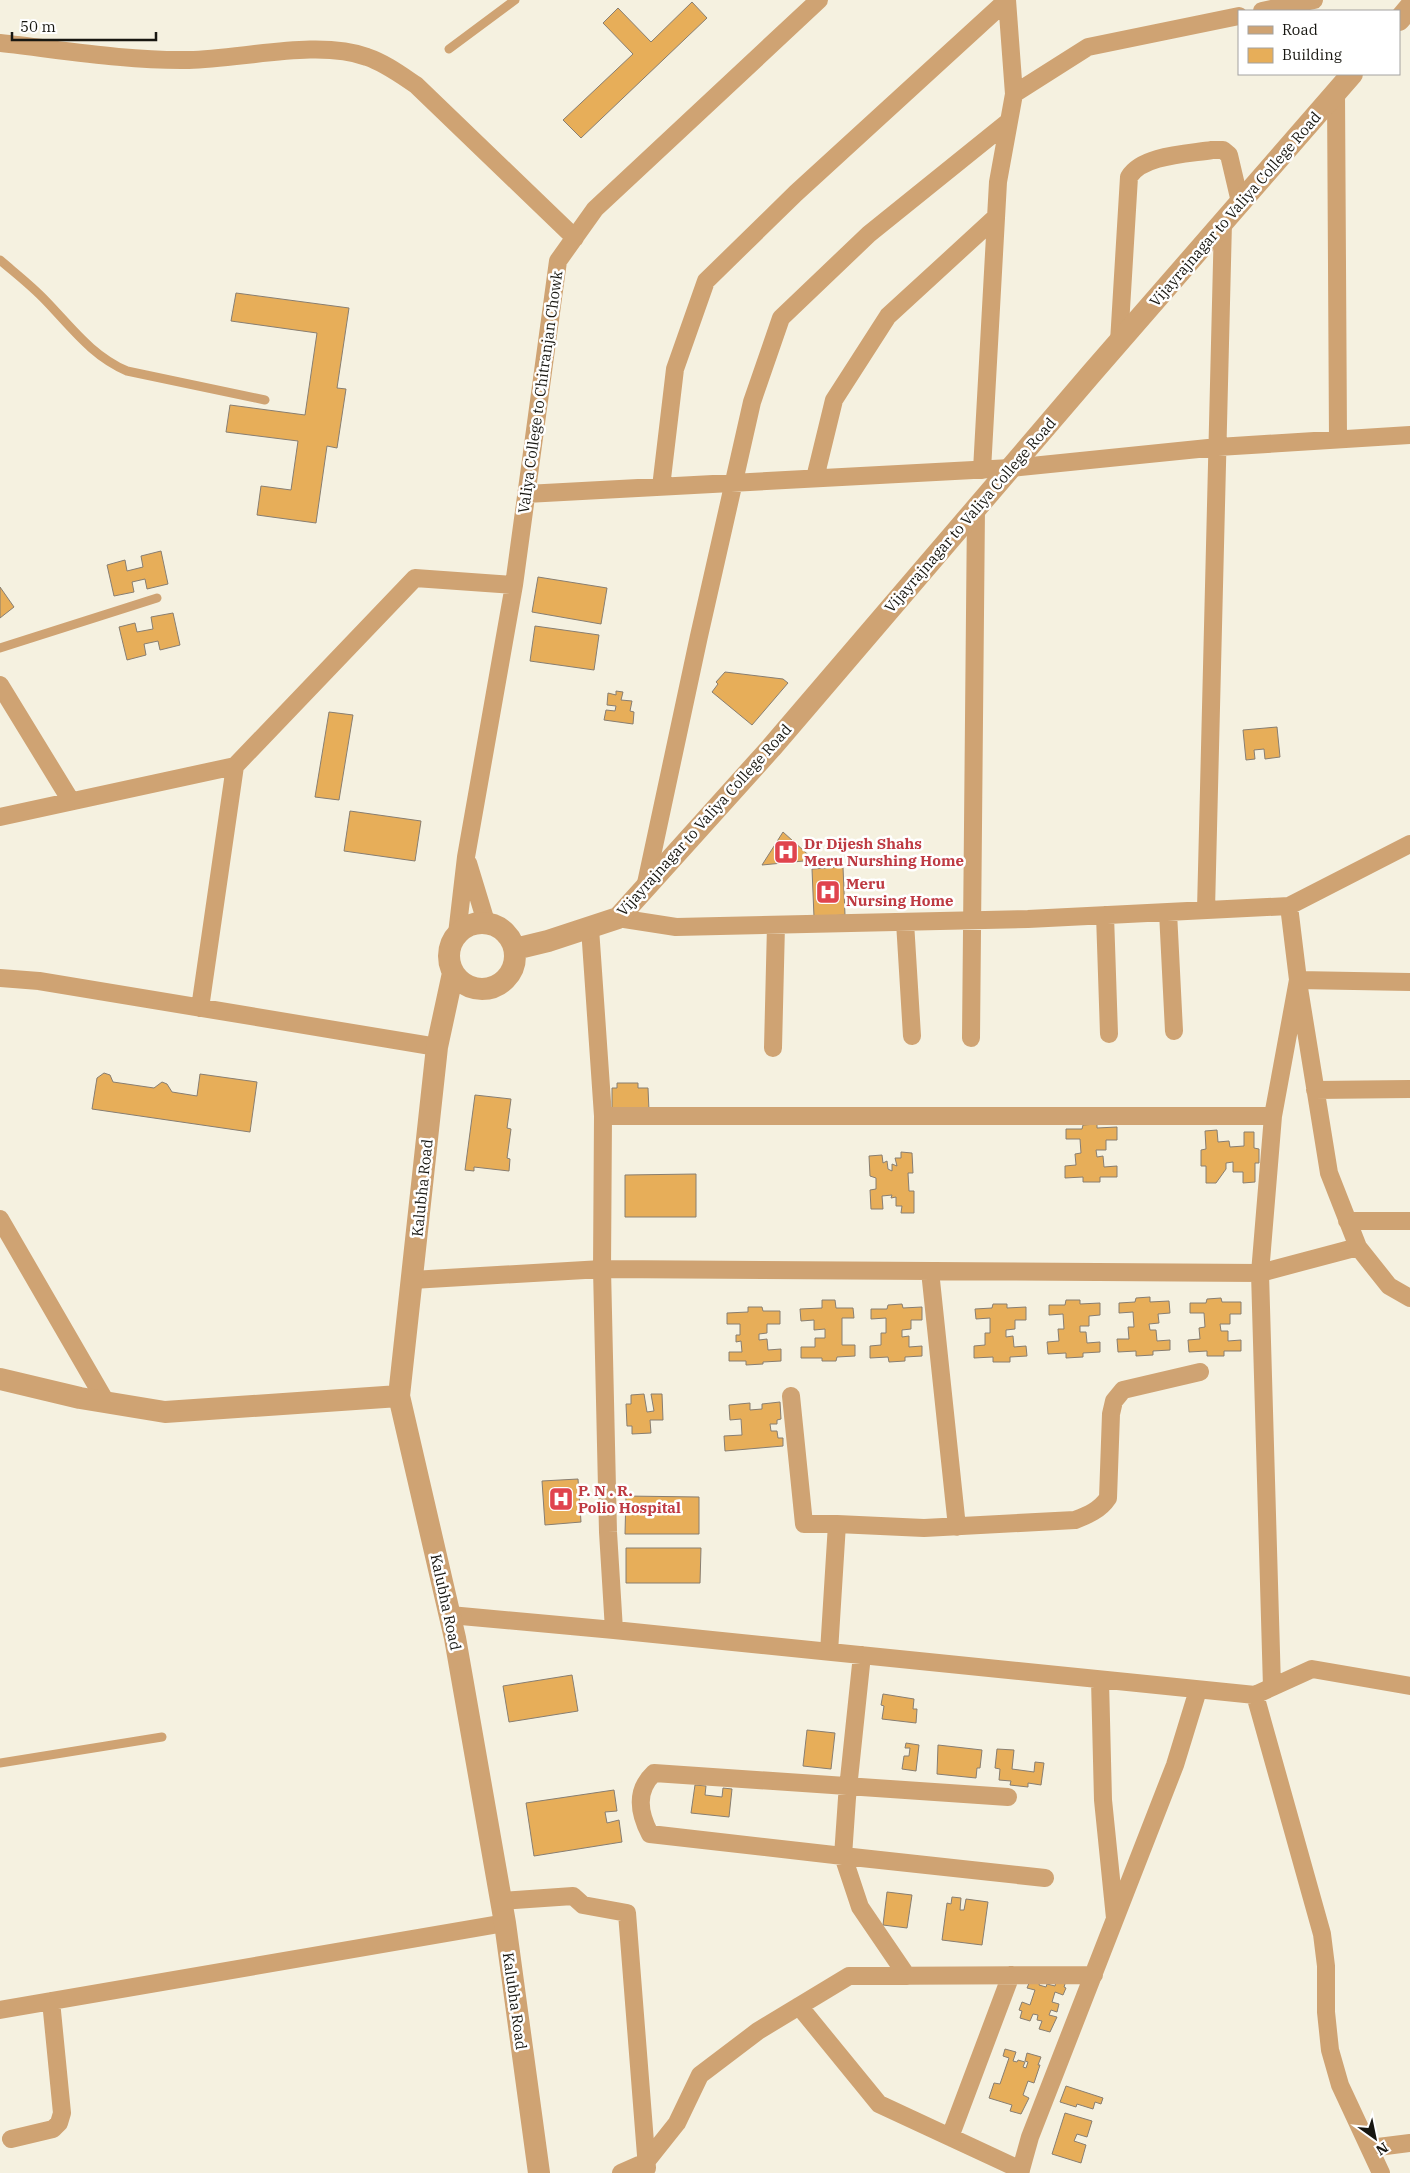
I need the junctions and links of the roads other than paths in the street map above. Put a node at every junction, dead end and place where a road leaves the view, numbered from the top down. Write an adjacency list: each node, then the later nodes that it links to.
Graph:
1 (515, 0): 9 (lane)
2 (819, 0): 17 (street, Valiya College to Chitranjan Chowk)
3 (1314, 0): 5 (street)
4 (1410, 7): 7 (street)
5 (1267, 10)
6 (1238, 16): 12 (street)
7 (1400, 19)
8 (0, 43): 17 (street)
9 (449, 49)
10 (1351, 75): 11 (street, Vijayrajnagar to Valiya College Road)
11 (1336, 92): 14 (street, Vijayrajnagar to Valiya College Road); 22 (street)
12 (1014, 94): 13 (street); 28 (street)
13 (1008, 122): 15 (street); 27 (street)
14 (1240, 202): 16 (street, Vijayrajnagar to Valiya College Road); 19 (street)
15 (996, 216): 25 (street); 26 (street)
16 (1224, 222): 19 (street, Vijayrajnagar to Valiya College Road); 23 (street)
17 (574, 238): 29 (street, Valiya College to Chitranjan Chowk)
18 (0, 260): 20 (lane)
19 (1119, 342): 24 (street, Vijayrajnagar to Valiya College Road)
20 (265, 400)
21 (1410, 435): 22 (street)
22 (1338, 440): 23 (street)
23 (1218, 447): 24 (street); 42 (street)
24 (1010, 468): 25 (street); 30 (street, Vijayrajnagar to Valiya College Road)
25 (982, 470): 26 (street)
26 (815, 478): 27 (street)
27 (733, 483): 28 (street); 40 (street)
28 (661, 487): 29 (street)
29 (526, 494): 31 (street, Valiya College to Chitranjan Chowk)
30 (976, 508): 40 (street, Vijayrajnagar to Valiya College Road); 46 (street)
31 (514, 585): 35 (street); 39 (street, Valiya College to Chitranjan Chowk)
32 (157, 598): 33 (lane)
33 (0, 648)
34 (0, 685): 36 (street)
35 (235, 766): 36 (street); 59 (street)
36 (71, 801): 37 (street)
37 (0, 817)
38 (1410, 844): 41 (street)
39 (466, 857): 47 (street, Valiya College to Chitranjan Chowk); 51 (street, Valiya College to Chitranjan Chowk)
40 (645, 888): 45 (street, Vijayrajnagar to Valiya College Road)
41 (1290, 906): 42 (street); 56 (street)
42 (1206, 910): 43 (street)
43 (1168, 912): 44 (street); 60 (street)
44 (1105, 915): 46 (street); 61 (street)
45 (618, 918): 49 (street); 50 (street, Vijayrajnagar to Valiya College Road)
46 (973, 920): 48 (street); 63 (street)
47 (486, 922): 51 (street); 52 (street)
48 (905, 922): 49 (street); 62 (street)
49 (776, 925): 65 (street)
50 (581, 931): 52 (street, Vijayrajnagar to Valiya College Road); 53 (street, Vijayrajnagar to Valiya College Road); 68 (street)
51 (457, 934): 54 (street)
52 (515, 948): 53 (street)
53 (511, 973): 58 (street)
54 (453, 974): 58 (street); 64 (street, Kalubha Road)
55 (0, 978): 59 (street)
56 (1298, 980): 57 (street); 67 (street); 69 (street)
57 (1410, 982)
58 (475, 989): 64 (street)
59 (200, 1008): 64 (street)
60 (1174, 1031)
61 (1109, 1034)
62 (912, 1036)
63 (972, 1038)
64 (439, 1039): 77 (street, Kalubha Road)
65 (773, 1048)
66 (1410, 1089): 67 (street)
67 (1315, 1090): 71 (street)
68 (603, 1116): 69 (street); 74 (street)
69 (1273, 1116): 76 (street)
70 (0, 1219): 83 (street)
71 (1347, 1221): 72 (street); 73 (street)
72 (1410, 1221)
73 (1358, 1248): 76 (street); 78 (street)
74 (602, 1268): 75 (street); 77 (street); 87 (street)
75 (930, 1271): 76 (street); 85 (street)
76 (1260, 1273): 92 (street)
77 (412, 1280): 81 (street, Kalubha Road)
78 (1410, 1298)
79 (1200, 1372): 85 (street)
80 (0, 1379): 83 (street)
81 (399, 1396): 83 (street); 86 (street, Kalubha Road)
82 (792, 1396): 84 (street)
83 (106, 1402)
84 (837, 1524): 85 (street); 88 (street)
85 (957, 1527)
86 (450, 1615): 87 (street); 101 (street, Kalubha Road)
87 (614, 1630): 88 (street)
88 (829, 1652): 89 (street)
89 (862, 1656): 90 (street); 97 (street)
90 (1100, 1680): 93 (street); 102 (street)
91 (1410, 1686): 92 (street)
92 (1272, 1687): 94 (street)
93 (1198, 1690): 94 (street); 102 (street)
94 (1255, 1695): 113 (street)
95 (162, 1737): 96 (lane)
96 (0, 1763)
97 (848, 1784): 98 (street); 99 (street); 99 (street)
98 (1008, 1797)
99 (843, 1856): 100 (street); 106 (street)
100 (1045, 1878)
101 (501, 1901): 103 (street, Kalubha Road); 114 (street)
102 (1115, 1921): 105 (street)
103 (505, 1924): 107 (street); 116 (street, Kalubha Road)
104 (1011, 1975): 105 (street); 106 (street); 110 (street)
105 (1094, 1975): 115 (street)
106 (908, 1976): 108 (street)
107 (51, 2001): 109 (street); 111 (street)
108 (799, 2006): 110 (street); 114 (street)
109 (0, 2010)
110 (950, 2137): 115 (street)
111 (11, 2138)
112 (1410, 2142): 113 (street)
113 (1370, 2148): 118 (street)
114 (647, 2168): 117 (street)
115 (1021, 2172)
116 (539, 2173)
117 (620, 2173)
118 (1381, 2173)

